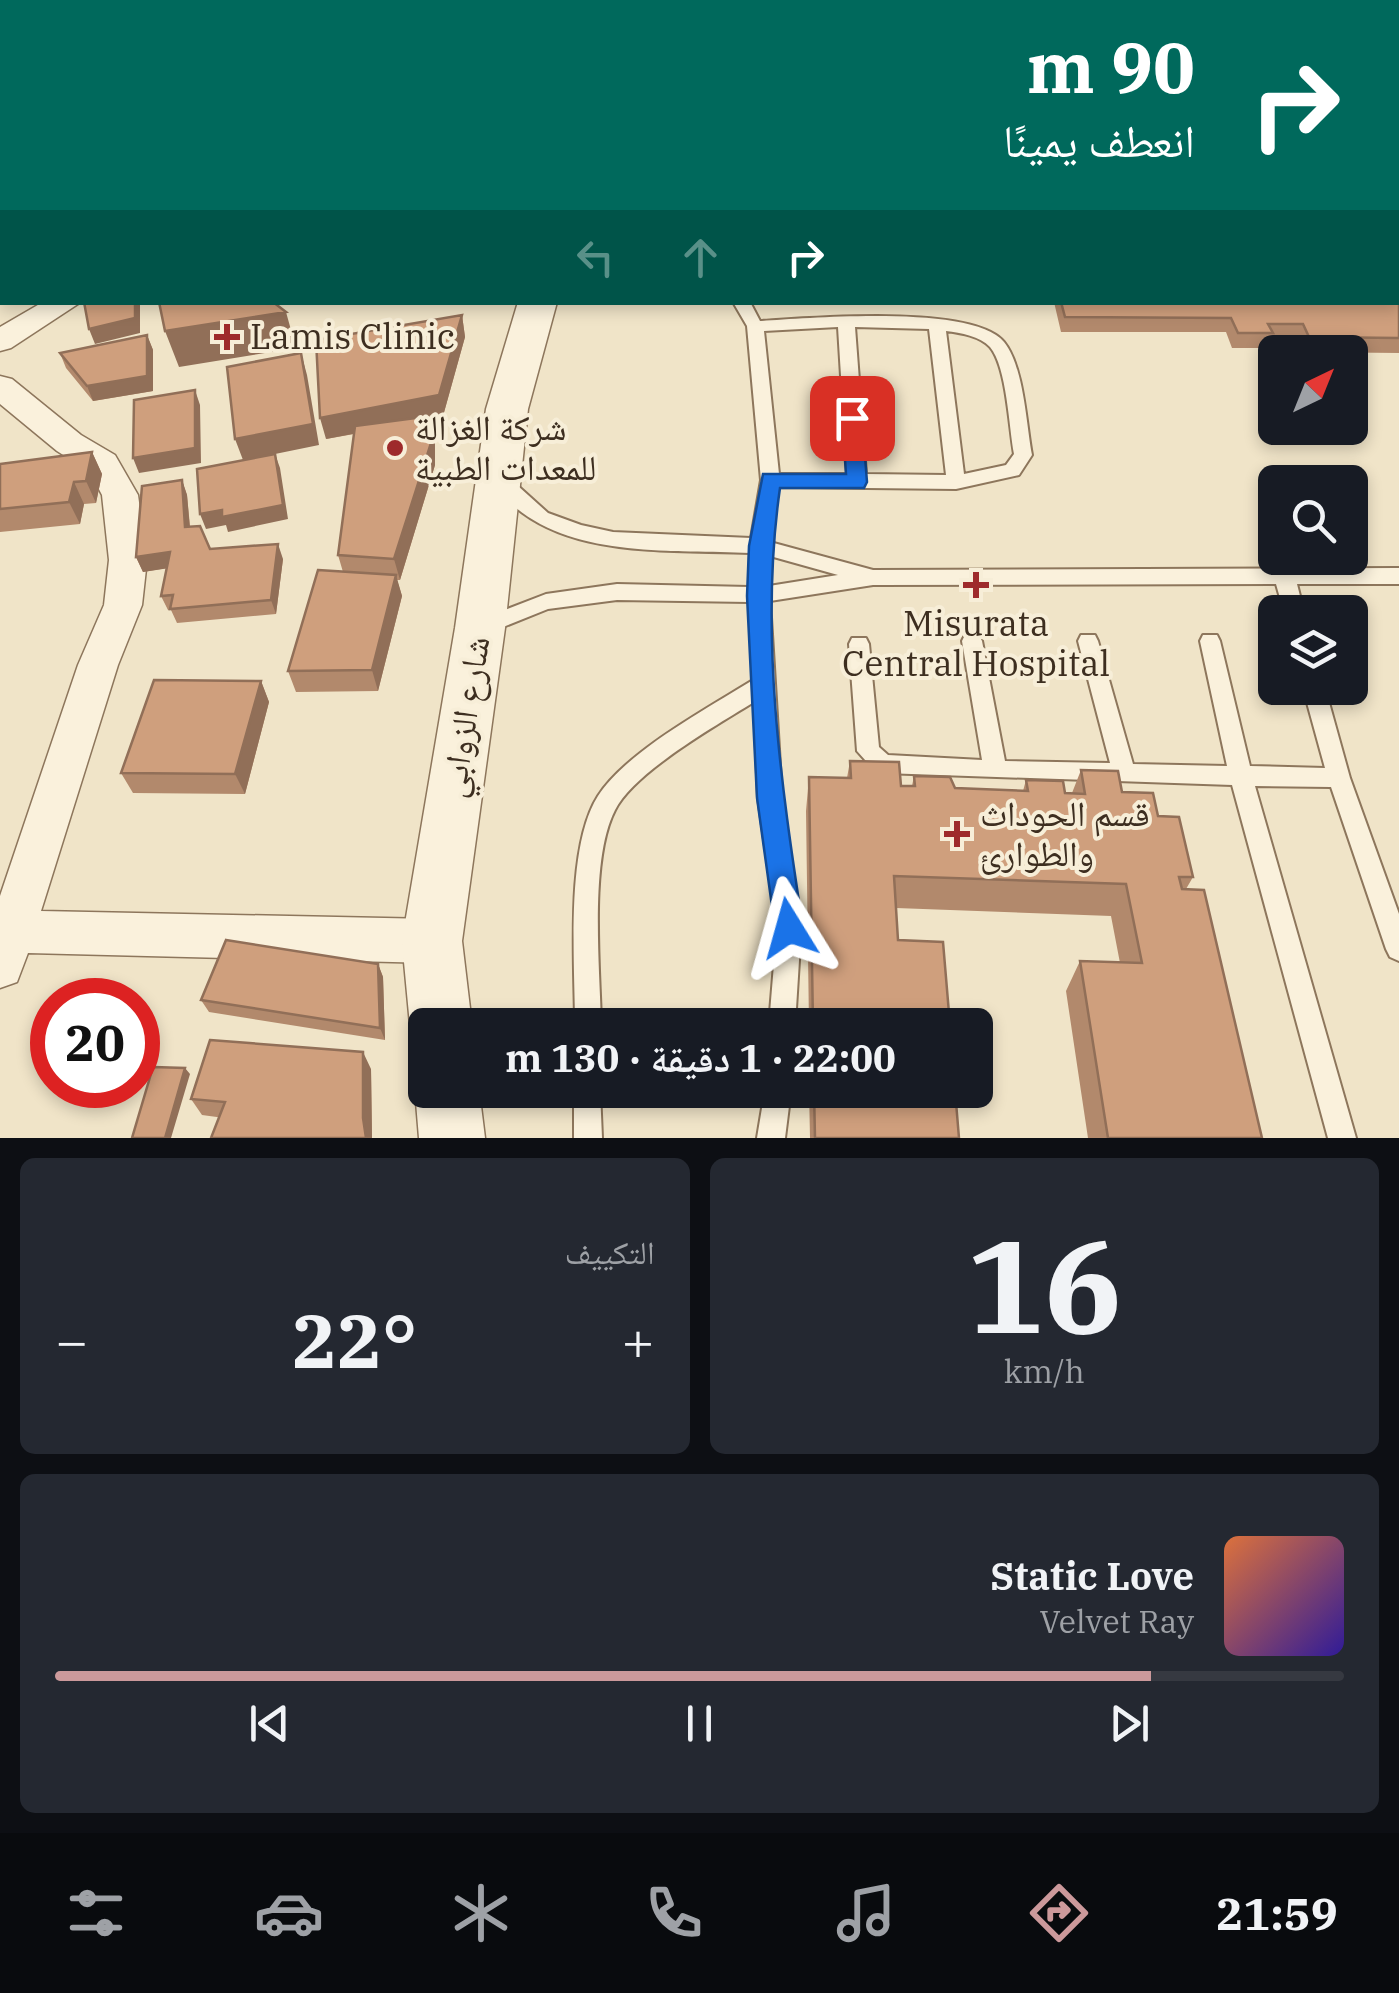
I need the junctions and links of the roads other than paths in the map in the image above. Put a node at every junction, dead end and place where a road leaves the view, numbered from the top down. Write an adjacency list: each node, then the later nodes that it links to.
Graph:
1 (61, 305): 8 (street)
2 (502, 305): 10 (street)
3 (537, 305): 10 (street)
4 (742, 305): 7 (lane)
5 (846, 322): 6 (lane); 7 (lane); 13 (lane)
6 (937, 323): 14 (lane); 14 (lane)
7 (755, 326): 12 (lane)
8 (0, 340)
9 (0, 387): 33 (street)
10 (507, 409): 11 (street, شارع الزوابي)
11 (497, 479): 15 (lane); 21 (street, شارع الزوابي)
12 (770, 480): 13 (lane); 15 (lane)
13 (857, 482): 14 (lane)
14 (956, 482)
15 (760, 546): 19 (lane); 20 (lane)
16 (1258, 574): 19 (lane)
17 (1342, 575): 18 (lane)
18 (1399, 576)
19 (873, 577): 20 (lane)
20 (759, 596): 21 (lane); 26 (lane)
21 (480, 628): 32 (street, شارع الزوابي)
22 (972, 641): 28 (lane)
23 (1088, 641): 29 (lane)
24 (1210, 641): 30 (lane)
25 (859, 644): 28 (lane)
26 (766, 682): 36 (lane); 37 (lane)
27 (1319, 705): 31 (lane)
28 (995, 770): 29 (lane)
29 (1124, 772): 30 (lane)
30 (1241, 778): 31 (lane); 44 (lane)
31 (1339, 778): 34 (lane)
32 (432, 941): 33 (street); 35 (street, شارع الزوابي)
33 (4, 943)
34 (1399, 949)
35 (438, 1008)
36 (588, 1008)
37 (783, 1008)
38 (449, 1108): 41 (street)
39 (587, 1108): 42 (lane)
40 (775, 1108): 43 (lane)
41 (452, 1138)
42 (588, 1138)
43 (771, 1138)
44 (1342, 1138)

